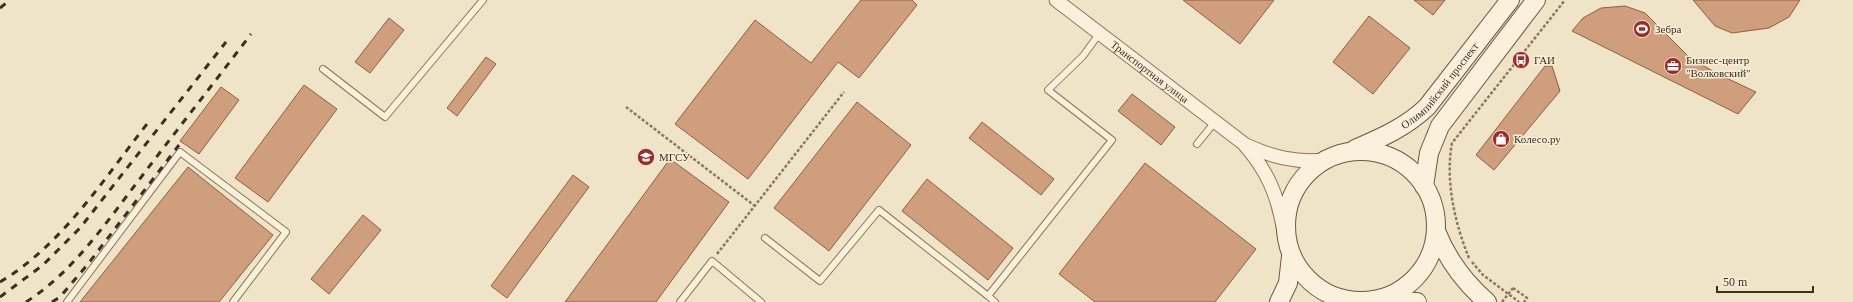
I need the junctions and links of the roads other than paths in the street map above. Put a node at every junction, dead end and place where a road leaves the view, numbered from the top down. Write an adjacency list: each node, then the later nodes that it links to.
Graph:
1 (483, 0): 6 (lane)
2 (1056, 0): 5 (street, Транспортная улица)
3 (1510, 0): 10 (main road, Олимпийский проспект)
4 (1536, 0): 12 (main road, Олимпийский проспект)
5 (1100, 34): 7 (street, Транспортная улица); 17 (lane)
6 (323, 70)
7 (1215, 122): 8 (street, Транспортная улица); 9 (lane)
8 (1243, 143): 11 (street, Транспортная улица); 14 (street, Транспортная улица)
9 (1197, 144)
10 (1352, 150): 11 (main road); 12 (main road)
11 (1325, 160): 14 (main road)
12 (1424, 186): 13 (main road)
13 (1436, 231): 19 (main road); 28 (main road)
14 (1284, 232): 16 (main road)
15 (765, 238): 17 (lane)
16 (1291, 256): 18 (main road); 25 (main road)
17 (988, 296): 24 (lane)
18 (1345, 300): 19 (main road); 26 (main road)
19 (1378, 301): 27 (main road)
20 (67, 302): 21 (lane)
21 (232, 302)
22 (680, 302): 23 (lane)
23 (761, 302)
24 (995, 302)
25 (1279, 302)
26 (1327, 302)
27 (1417, 302)
28 (1488, 302)

